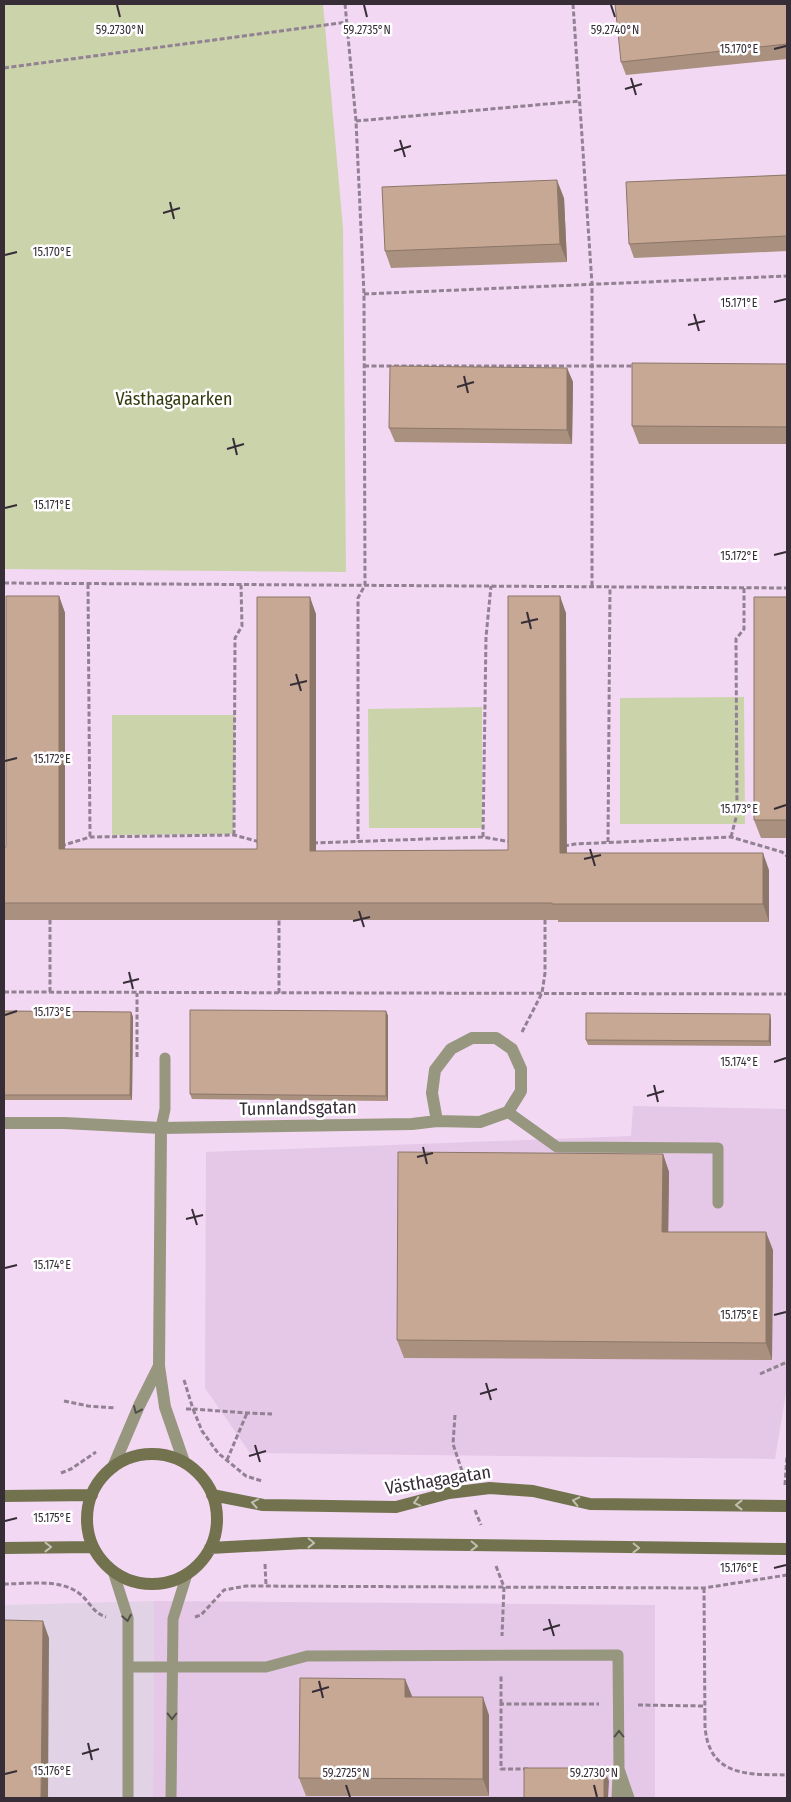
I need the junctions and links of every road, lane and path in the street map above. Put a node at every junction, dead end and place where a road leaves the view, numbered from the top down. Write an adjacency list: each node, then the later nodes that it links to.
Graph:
1 (345, 4): 3 (path)
2 (573, 4): 5 (path)
3 (348, 22): 4 (path); 6 (path)
4 (4, 68)
5 (580, 100): 6 (path); 8 (path)
6 (356, 121): 9 (path)
7 (787, 276): 8 (path)
8 (592, 284): 9 (path); 11 (path)
9 (364, 294): 10 (path)
10 (364, 366): 11 (path); 16 (path)
11 (591, 366): 12 (path); 18 (path)
12 (640, 366)
13 (4, 583): 14 (path)
14 (88, 584): 15 (path); 23 (path)
15 (241, 585): 16 (path); 22 (path)
16 (365, 585): 17 (path); 27 (path)
17 (491, 586): 18 (path); 24 (path)
18 (592, 586): 19 (path)
19 (610, 587): 20 (path); 28 (path)
20 (744, 588): 21 (path); 25 (path)
21 (787, 588)
22 (234, 835): 23 (path); 26 (path)
23 (90, 837): 31 (path)
24 (483, 837): 27 (path); 30 (path)
25 (732, 837): 28 (path); 33 (path)
26 (261, 842)
27 (358, 842): 29 (path)
28 (608, 842): 32 (path)
29 (312, 843)
30 (519, 844)
31 (58, 846)
32 (556, 847)
33 (787, 856)
34 (279, 915): 40 (path)
35 (50, 916): 38 (path)
36 (546, 916): 41 (path)
37 (4, 992): 38 (path)
38 (50, 992): 39 (path)
39 (137, 993): 40 (path); 44 (path)
40 (279, 993): 41 (path)
41 (542, 993): 42 (path); 43 (path)
42 (787, 994)
43 (513, 1050): 46 (street); 47 (street)
44 (137, 1057)
45 (165, 1058): 49 (lane)
46 (508, 1112): 47 (street, Tunnlandsgatan); 50 (lane)
47 (437, 1121): 49 (street, Tunnlandsgatan)
48 (4, 1123): 49 (street, Tunnlandsgatan)
49 (160, 1128): 52 (street)
50 (718, 1203)
51 (787, 1362): 53 (path)
52 (158, 1366): 62 (street); 63 (street, one-way to 63)
53 (760, 1374)
54 (188, 1391): 56 (path)
55 (64, 1401): 58 (path)
56 (247, 1414): 57 (path); 61 (path)
57 (272, 1414)
58 (116, 1416)
59 (98, 1450): 64 (path)
60 (787, 1455): 65 (path)
61 (227, 1460)
62 (184, 1462): 63 (main road); 67 (main road)
63 (113, 1467): 66 (main road)
64 (53, 1476)
65 (785, 1487)
66 (92, 1495): 68 (main road); 70 (main road)
67 (212, 1495): 69 (main road, Västhagagatan, one-way to 67); 72 (main road)
68 (4, 1496)
69 (787, 1506)
70 (93, 1547): 71 (main road, one-way to 70); 74 (main road)
71 (4, 1548)
72 (210, 1548): 73 (main road, one-way to 73); 75 (main road)
73 (787, 1549)
74 (113, 1571): 75 (main road); 79 (lane)
75 (187, 1574): 80 (lane)
76 (787, 1575): 78 (path)
77 (4, 1584): 79 (path)
78 (704, 1588): 80 (path); 86 (path)
79 (128, 1618): 82 (lane)
80 (173, 1618): 83 (lane)
81 (502, 1656): 83 (lane); 84 (path); 85 (lane)
82 (129, 1667): 83 (lane); 90 (lane)
83 (172, 1667): 91 (lane, one-way to 91)
84 (501, 1704): 85 (path); 87 (path)
85 (619, 1704): 86 (path); 88 (lane, one-way to 85)
86 (705, 1706): 89 (path)
87 (531, 1769)
88 (619, 1769): 92 (lane); 93 (lane)
89 (787, 1775)
90 (128, 1798)
91 (171, 1798)
92 (618, 1798)
93 (629, 1798)

